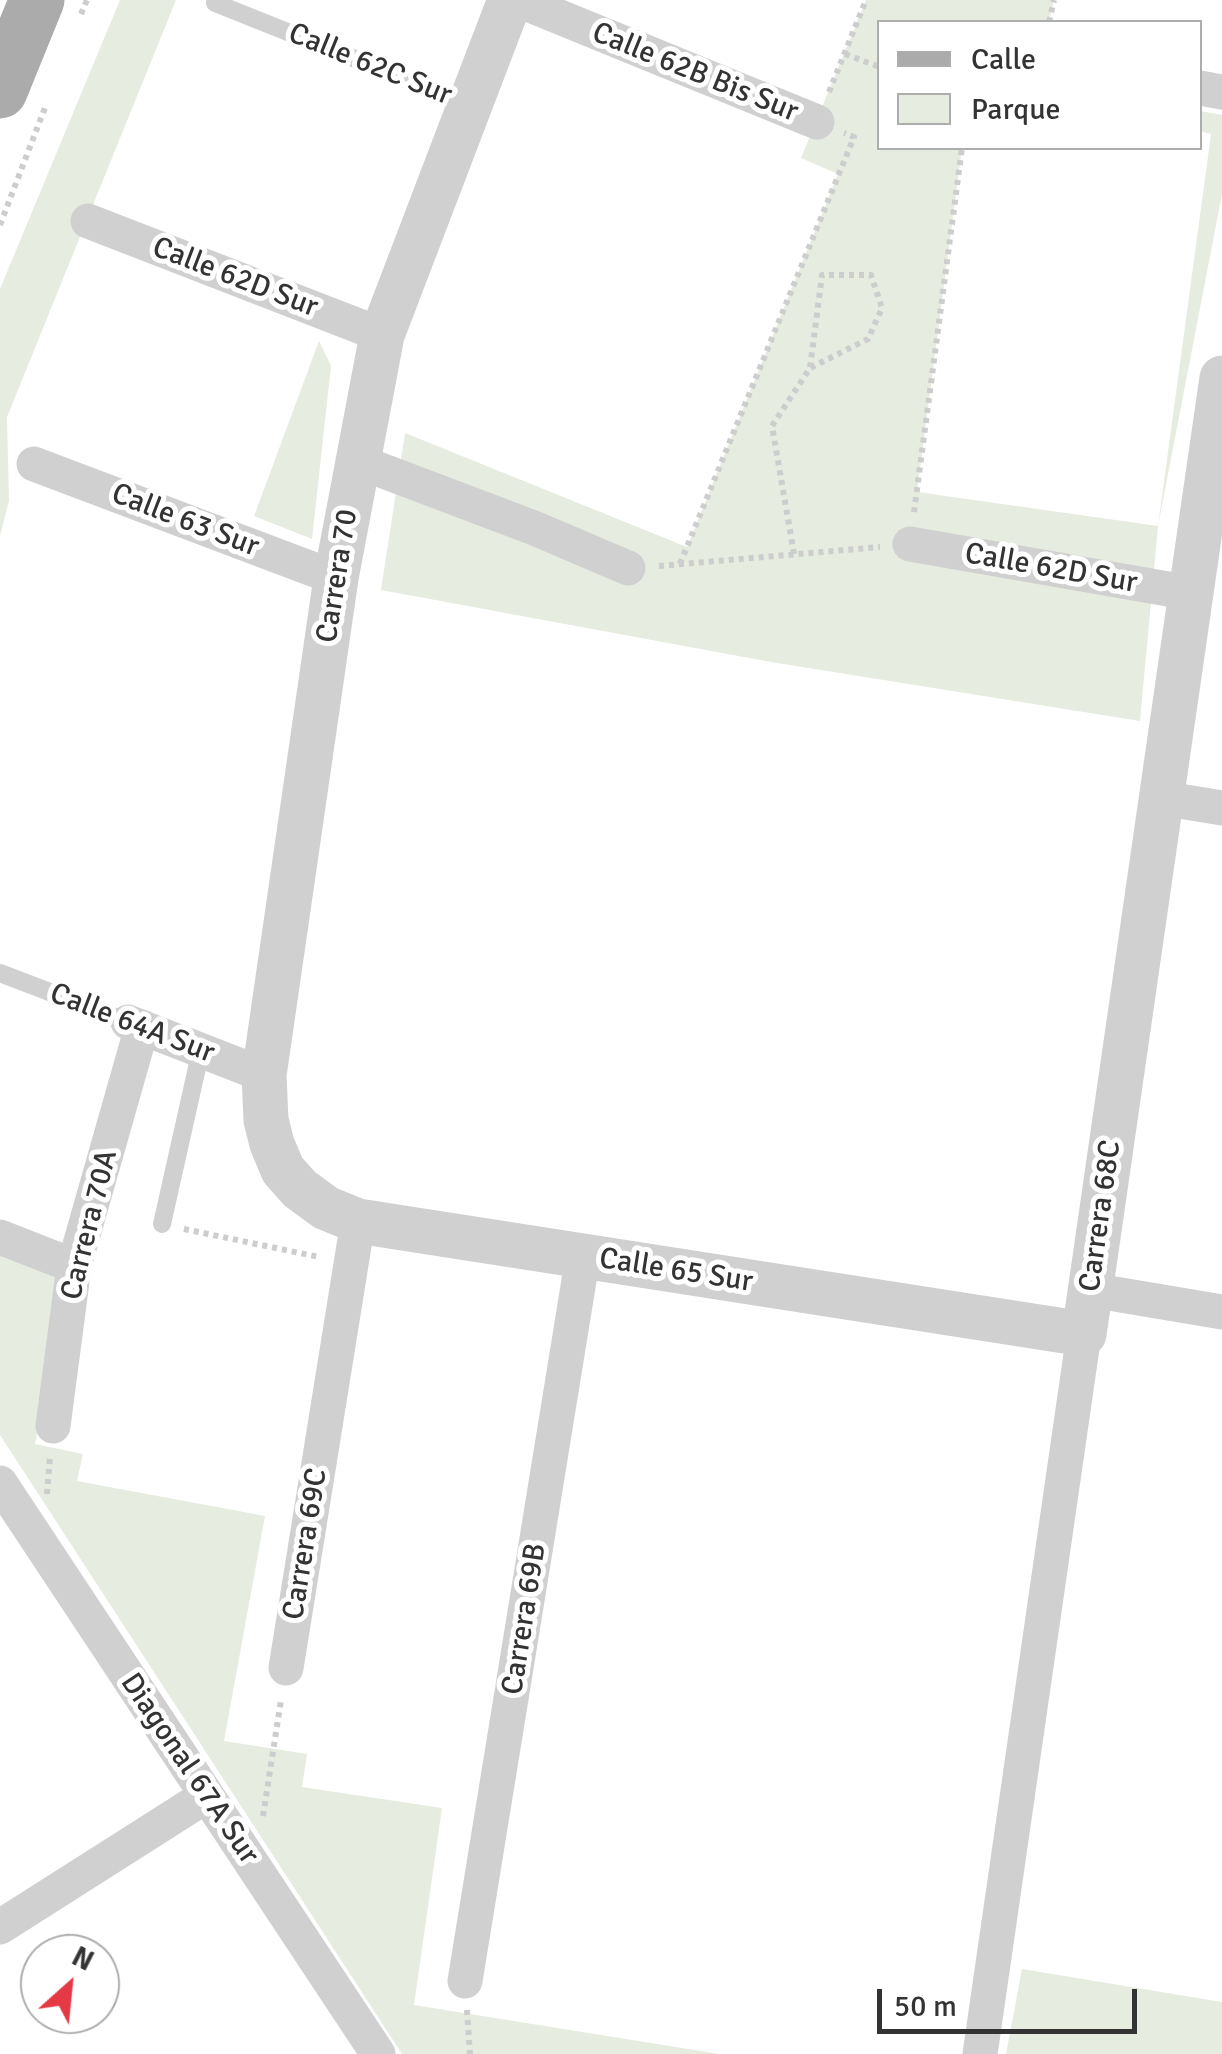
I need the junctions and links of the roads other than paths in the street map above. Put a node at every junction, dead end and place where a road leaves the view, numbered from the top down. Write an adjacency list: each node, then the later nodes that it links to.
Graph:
1 (510, 0): 6 (street, Carrera 70)
2 (518, 0): 7 (street, Calle 62B Bis Sur)
3 (215, 3): 6 (lane, Calle 62C Sur)
4 (58, 9): 5 (main road)
5 (23, 98)
6 (470, 105): 9 (street, Carrera 70)
7 (816, 122)
8 (88, 221): 9 (street, Calle 62D Sur)
9 (382, 336): 11 (street, Carrera 70)
10 (1222, 378): 16 (street, Carrera 68C)
11 (357, 461): 14 (street); 15 (street, Carrera 70)
12 (34, 464): 15 (street, Calle 63 Sur)
13 (910, 544): 16 (street, Calle 62D Sur)
14 (628, 568)
15 (336, 578): 22 (street, Carrera 70)
16 (1191, 592): 17 (street, Carrera 68C)
17 (1162, 798): 18 (street); 29 (street, Carrera 68C)
18 (1222, 808)
19 (0, 973): 20 (lane, Calle 64A Sur)
20 (135, 1025): 21 (street, Calle 64A Sur); 28 (street, Carrera 70A)
21 (201, 1050): 22 (street, Calle 64A Sur); 24 (lane)
22 (264, 1074): 23 (street, Carrera 70)
23 (283, 1170): 26 (street, Calle 65 Sur)
24 (162, 1224)
25 (0, 1237): 28 (street)
26 (354, 1242): 27 (street, Calle 65 Sur); 33 (street, Carrera 69C)
27 (583, 1256): 29 (street, Calle 65 Sur); 36 (street, Carrera 69B)
28 (74, 1266): 31 (street, Carrera 70A)
29 (1087, 1312): 30 (street, Calle 65 Sur); 38 (street, Carrera 68C)
30 (1222, 1312)
31 (53, 1426)
32 (0, 1483): 34 (street, Diagonal 67A Sur)
33 (286, 1668)
34 (206, 1796): 35 (street); 37 (street, Diagonal 67A Sur)
35 (0, 1927)
36 (465, 1981)
37 (378, 2054)
38 (980, 2054)

